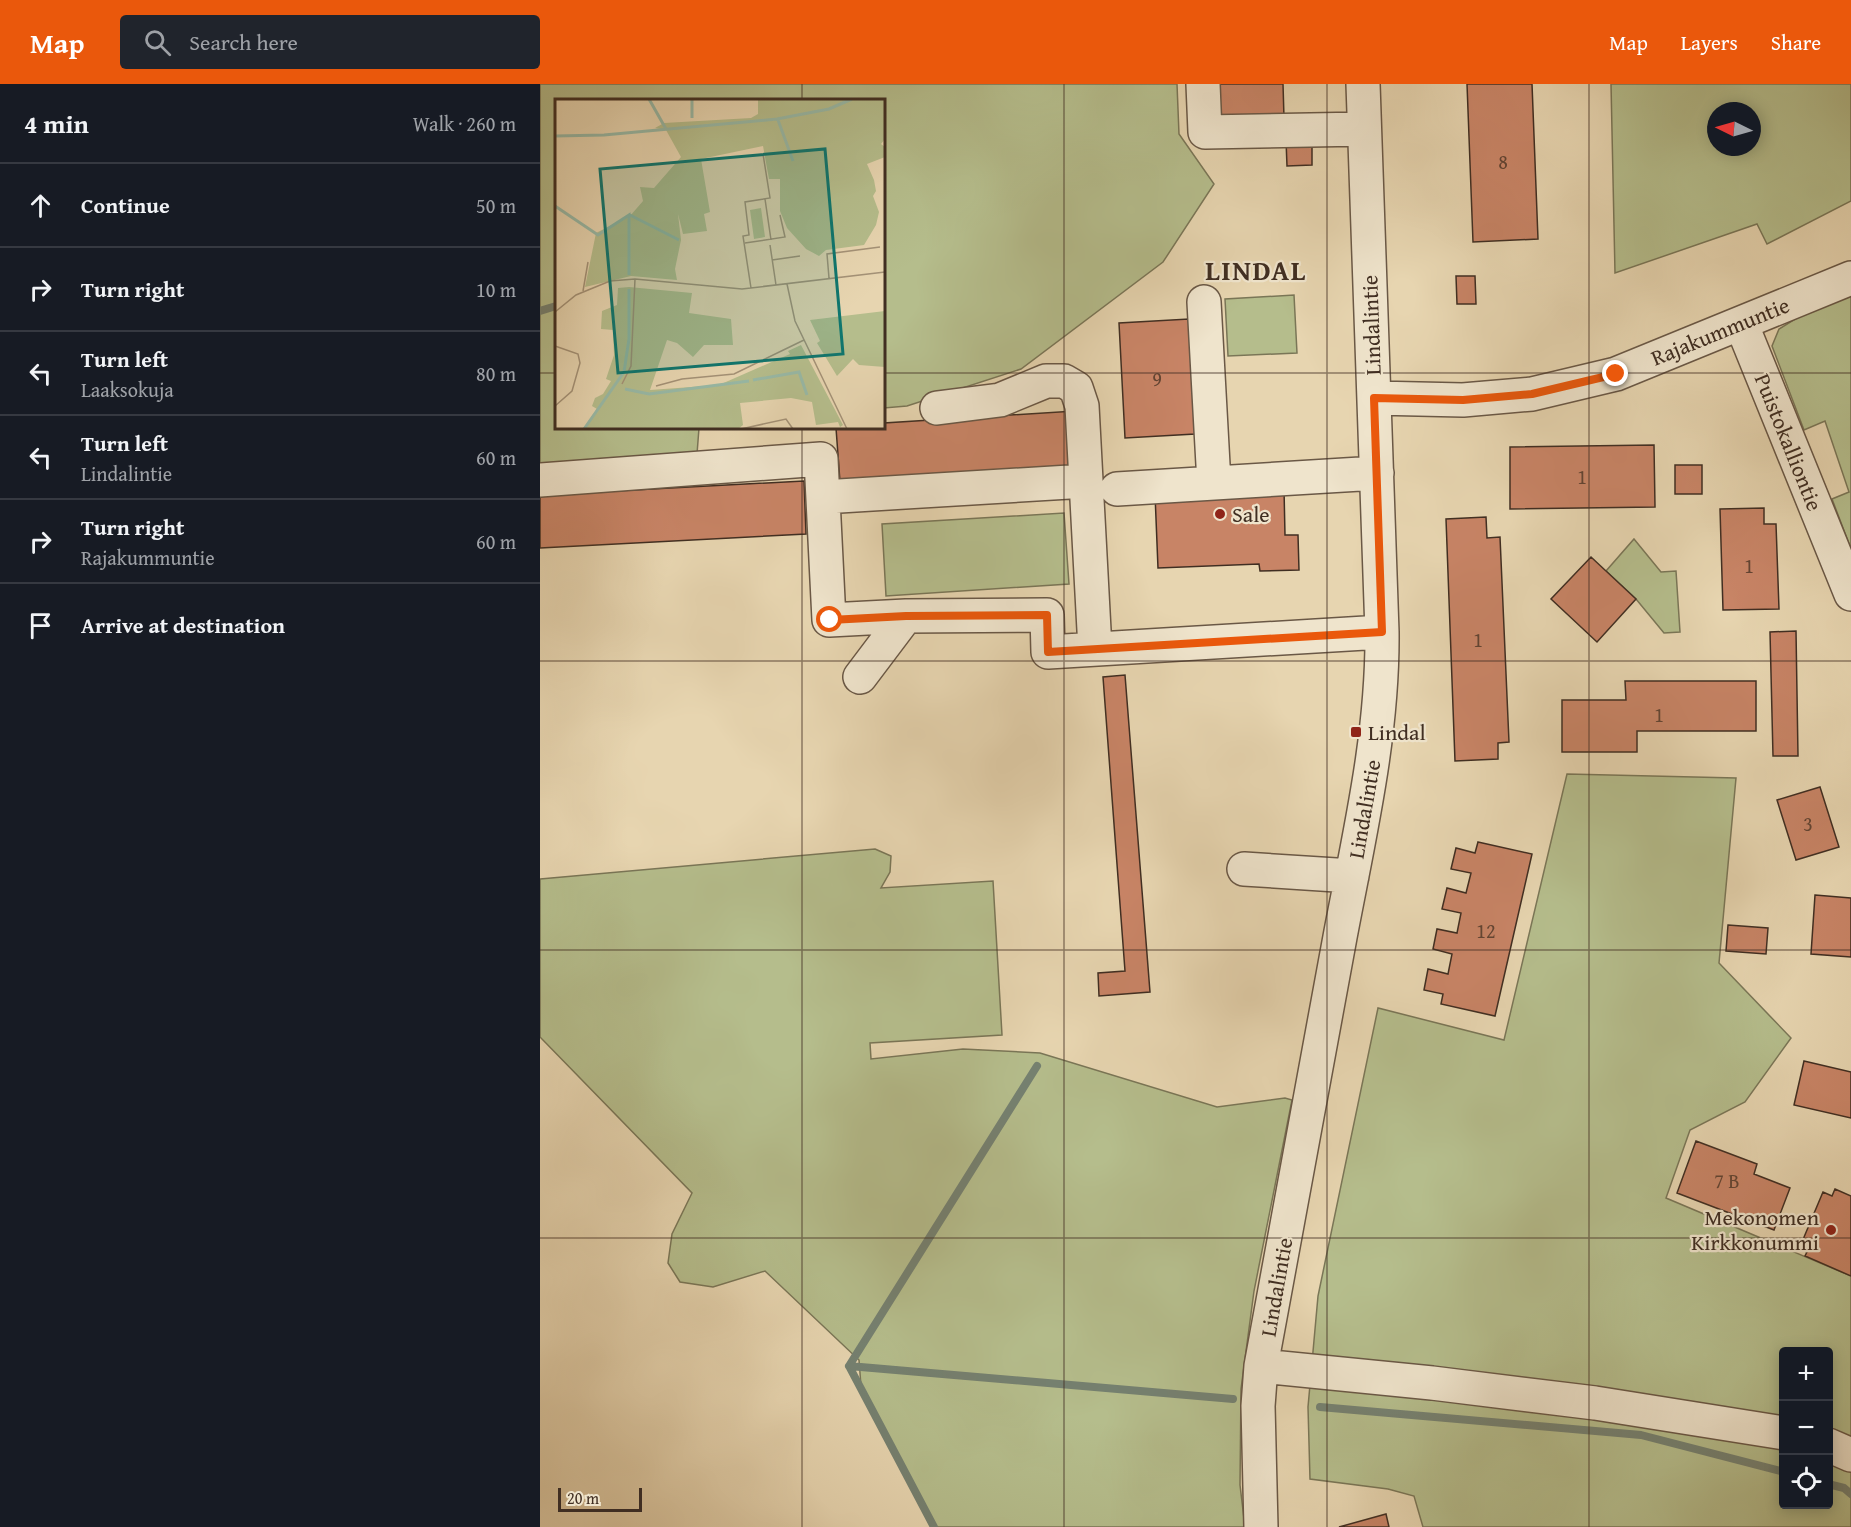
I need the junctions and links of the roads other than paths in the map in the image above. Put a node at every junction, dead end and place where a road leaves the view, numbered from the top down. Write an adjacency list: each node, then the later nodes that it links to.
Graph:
1 (1203, 84): 3 (street)
2 (1363, 84): 3 (street, Lindalintie)
3 (1364, 129): 7 (street, Lindalintie)
4 (1851, 278): 6 (street, Rajakummuntie)
5 (1204, 302): 12 (street)
6 (1741, 323): 7 (street, Rajakummuntie); 15 (street, Puistokalliontie)
7 (1374, 398): 9 (street, Lindalintie)
8 (936, 408): 11 (street)
9 (1377, 472): 12 (street); 17 (street, Lindalintie)
10 (540, 480): 14 (street)
11 (1086, 481): 14 (street); 18 (street)
12 (1214, 483): 13 (street)
13 (1117, 489)
14 (823, 497): 16 (street)
15 (1851, 594)
16 (906, 616): 18 (street); 19 (street)
17 (1382, 632): 18 (street); 21 (street, Lindalintie)
18 (1095, 649)
19 (860, 677)
20 (1244, 869): 21 (street)
21 (1352, 876): 22 (street, Lindalintie)
22 (1261, 1366): 23 (street); 26 (street, Lindalintie)
23 (1779, 1432)
24 (1833, 1447): 25 (street)
25 (1851, 1455)
26 (1261, 1527)

